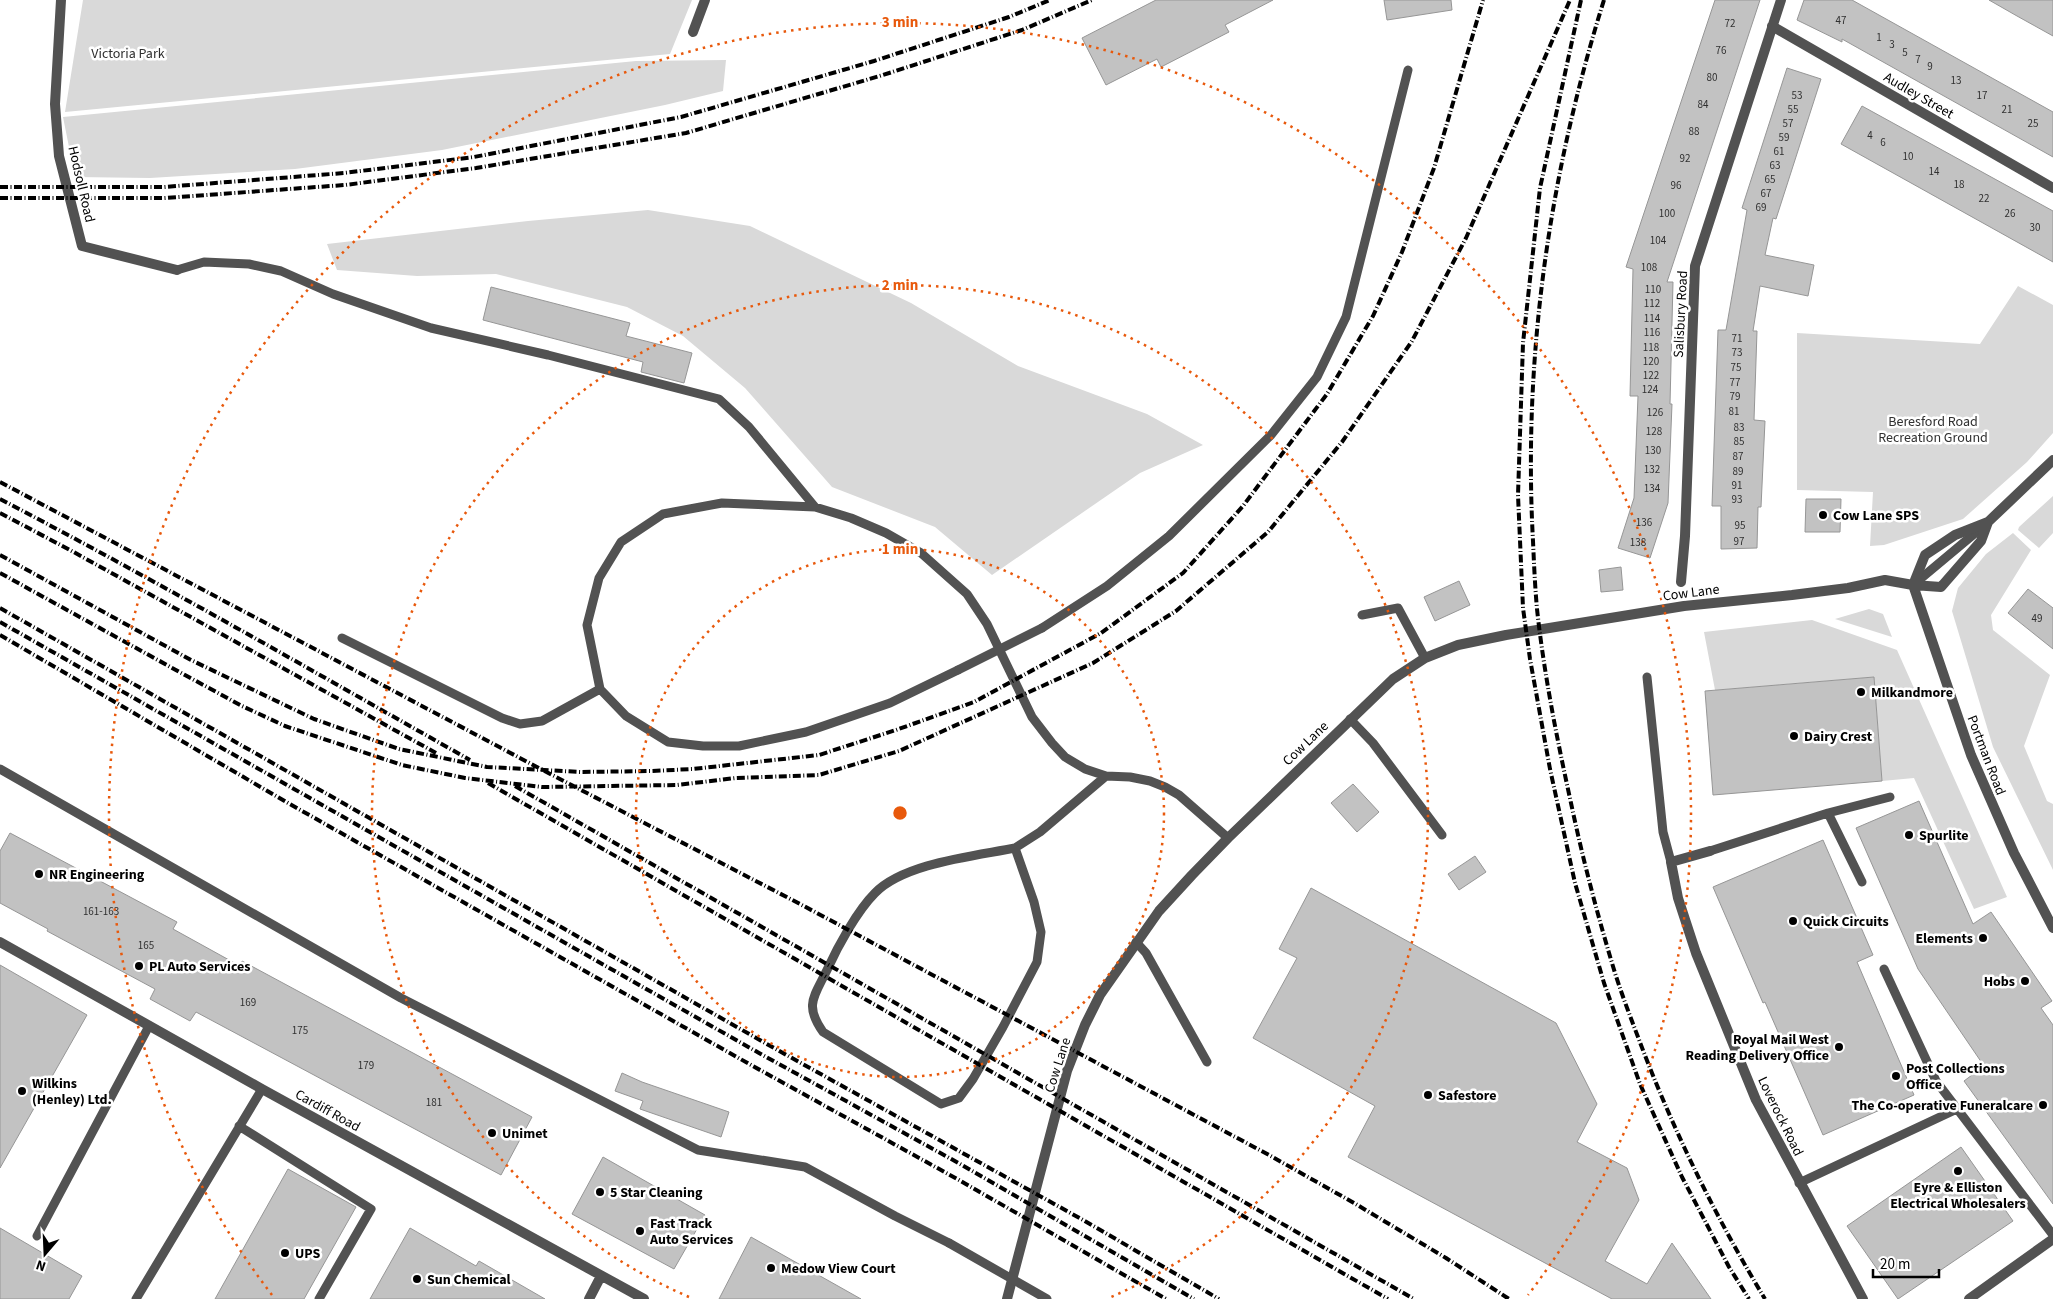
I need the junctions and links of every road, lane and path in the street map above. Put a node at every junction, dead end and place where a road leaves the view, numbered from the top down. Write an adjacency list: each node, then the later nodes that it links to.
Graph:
1 (61, 0): 8 (street, Hodsoll Road)
2 (705, 0): 5 (street)
3 (1780, 0): 4 (street, Salisbury Road)
4 (1772, 26): 7 (street, Audley Street); 12 (street, Salisbury Road)
5 (693, 32)
6 (1408, 70): 18 (lane, bridge)
7 (2053, 188)
8 (176, 270): 10 (lane)
9 (2053, 460): 11 (street)
10 (815, 507): 18 (lane); 21 (lane)
11 (1988, 522): 13 (lane); 13 (street); 13 (street, Cow Lane)
12 (1681, 582)
13 (1913, 585): 16 (street, Cow Lane); 30 (street, Portman Road)
14 (1362, 615): 16 (lane)
15 (342, 638): 18 (lane)
16 (1425, 658): 19 (street, Cow Lane)
17 (1646, 677): 28 (lane)
18 (600, 689)
19 (1350, 719): 24 (lane); 25 (street, Cow Lane)
20 (0, 769): 49 (lane, bridge)
21 (1106, 776): 25 (lane); 26 (lane)
22 (1890, 797): 23 (lane)
23 (1828, 813): 27 (lane); 29 (lane)
24 (1442, 835)
25 (1228, 838): 32 (street, Cow Lane)
26 (1015, 848): 26 (lane)
27 (1710, 852): 28 (street)
28 (1671, 862): 39 (street, Loverock Road)
29 (1862, 882)
30 (2053, 928)
31 (0, 942): 34 (street, Cardiff Road)
32 (1136, 942): 35 (lane); 48 (street, Cow Lane)
33 (1884, 969): 37 (lane)
34 (149, 1026): 36 (street, Cardiff Road); 41 (lane)
35 (1207, 1062)
36 (262, 1089): 38 (lane); 43 (street, Cardiff Road)
37 (1957, 1109): 39 (lane); 40 (lane)
38 (239, 1126): 44 (lane); 45 (lane)
39 (1799, 1183): 50 (street, Loverock Road)
40 (2053, 1235)
41 (37, 1236)
42 (2053, 1239): 51 (street)
43 (601, 1276): 46 (street); 47 (street, Cardiff Road)
44 (136, 1299)
45 (319, 1299)
46 (589, 1299)
47 (644, 1299)
48 (1008, 1299)
49 (1048, 1299)
50 (1863, 1299)
51 (1969, 1299)

